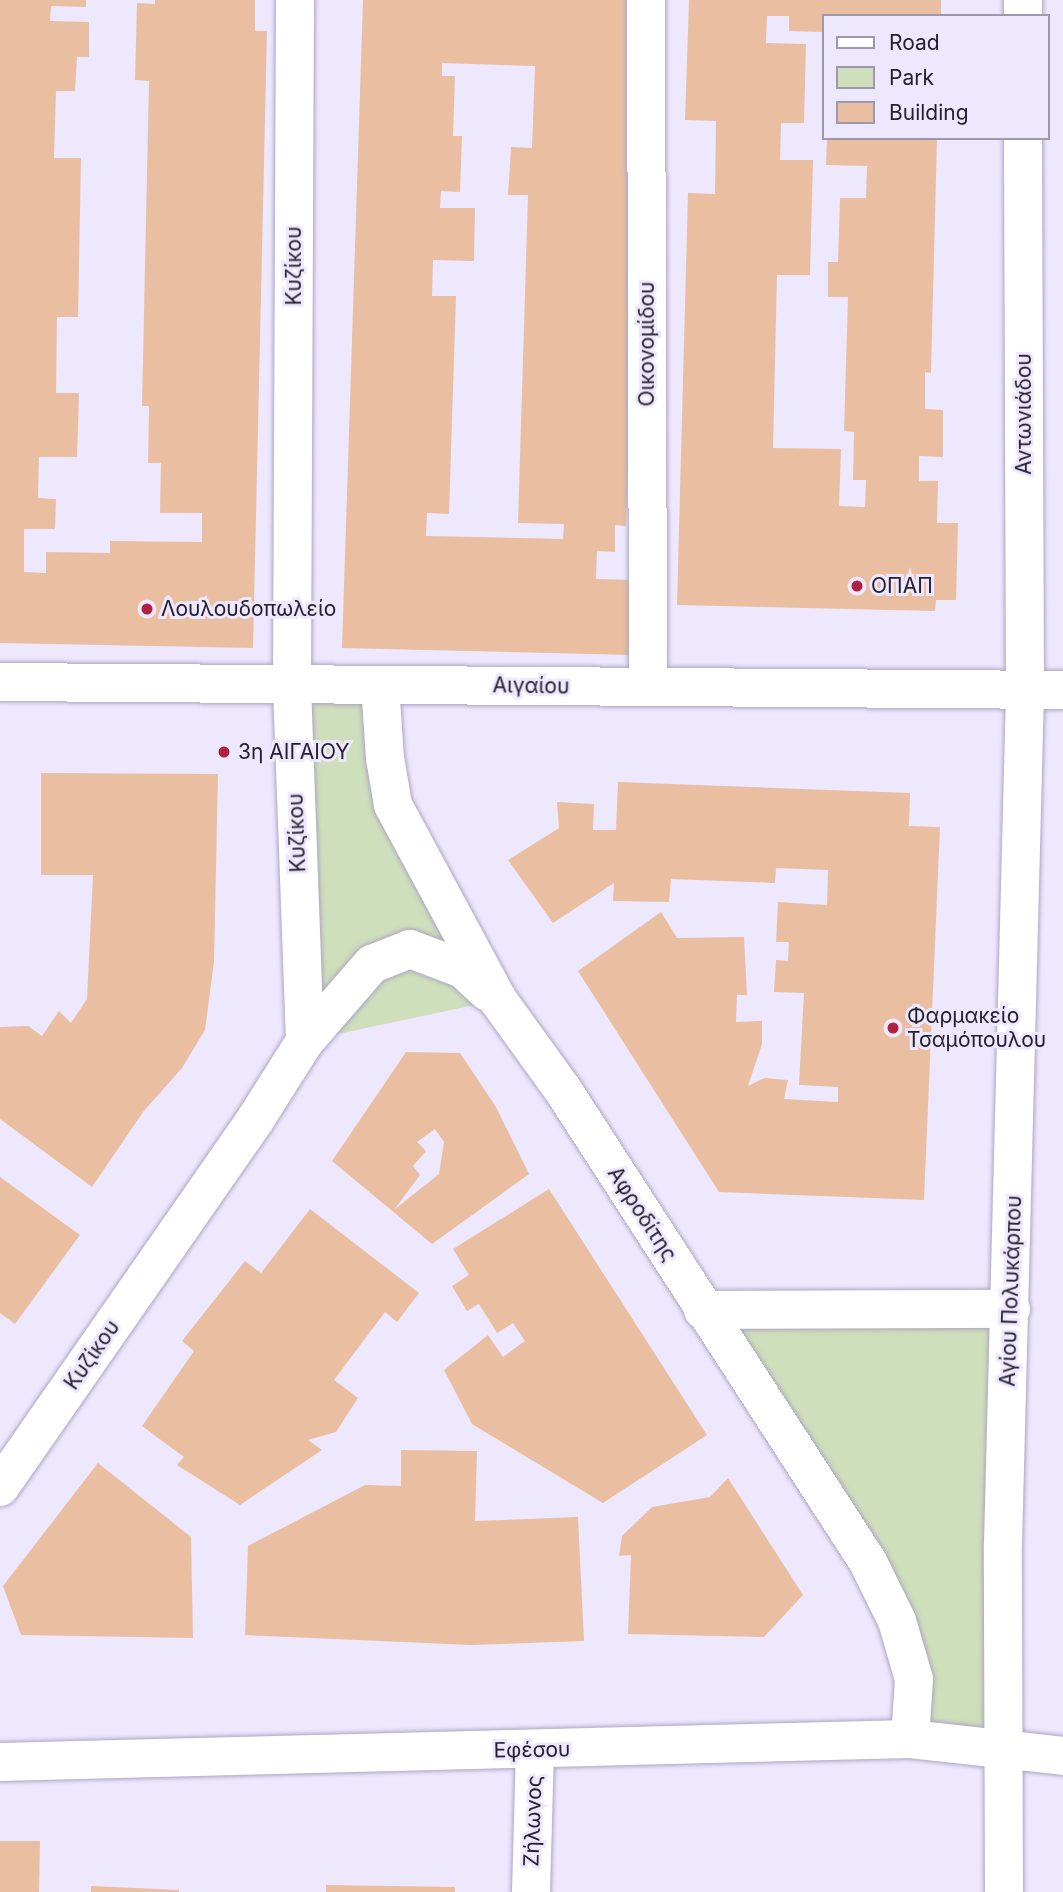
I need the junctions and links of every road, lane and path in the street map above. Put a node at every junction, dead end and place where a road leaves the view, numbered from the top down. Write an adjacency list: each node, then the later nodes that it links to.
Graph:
1 (295, 0): 5 (street, Κυζίκου)
2 (646, 0): 7 (street, Οικονομίδου)
3 (1023, 140): 8 (street, Αντωνιάδου)
4 (0, 682): 5 (street, Αιγαίου)
5 (292, 684): 6 (street, Αιγαίου); 11 (street, Κυζίκου)
6 (380, 685): 7 (street, Αιγαίου); 10 (street, Αφροδίτης)
7 (648, 687): 8 (street, Αιγαίου)
8 (1025, 690): 9 (street, Αιγαίου); 12 (street, Αγίου Πολυκάρπου)
9 (1063, 690)
10 (498, 1000): 11 (street); 13 (street, Αφροδίτης)
11 (305, 1041): 14 (street, Κυζίκου)
12 (1011, 1309): 13 (street); 16 (street, Αγίου Πολυκάρπου)
13 (703, 1310): 15 (street, Αφροδίτης)
14 (0, 1487)
15 (910, 1739): 16 (street, Εφέσου); 17 (street, Εφέσου)
16 (1006, 1749): 18 (street, Εφέσου); 21 (street, Αγίου Πολυκάρπου)
17 (535, 1750): 19 (street, Εφέσου); 20 (street, Ζήλωνος)
18 (1063, 1756)
19 (0, 1762)
20 (531, 1892)
21 (1004, 1892)

